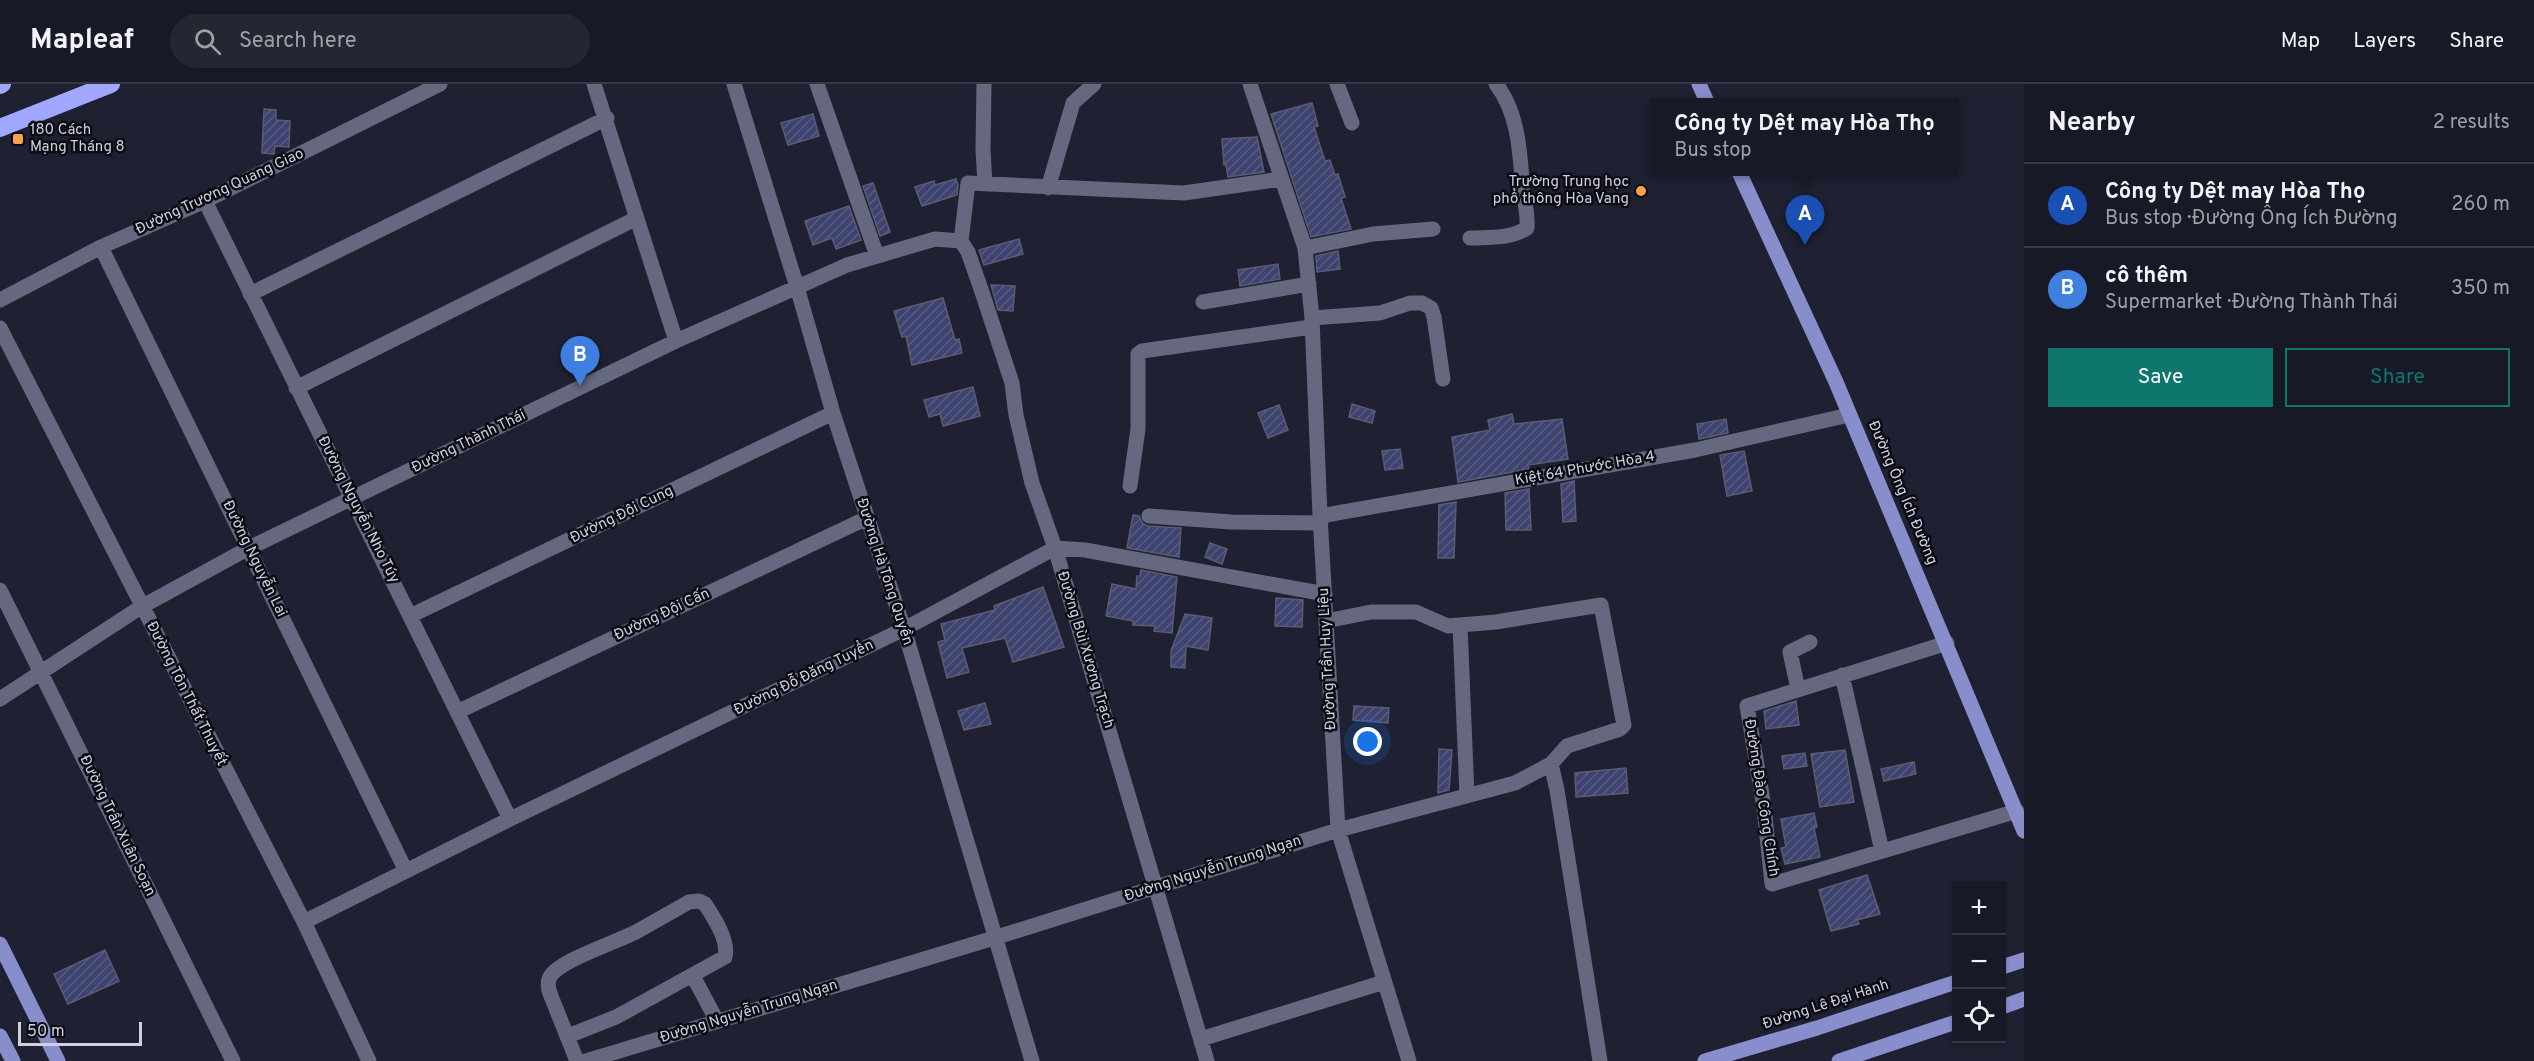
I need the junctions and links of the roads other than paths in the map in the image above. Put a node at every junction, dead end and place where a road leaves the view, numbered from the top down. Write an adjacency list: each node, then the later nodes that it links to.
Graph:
1 (111, 84): 15 (highway)
2 (440, 84): 20 (street, Đường Trương Quang Giao)
3 (594, 84): 13 (street)
4 (734, 84): 29 (street, Đường Hà Tông Quyền)
5 (817, 84): 27 (street)
6 (984, 84): 18 (street)
7 (1094, 84): 19 (street)
8 (1250, 84): 17 (street, Đường Trần Huy Liệu)
9 (1337, 84): 14 (street)
10 (1496, 84): 23 (street)
11 (1699, 84): 12 (main road)
12 (1705, 98)
13 (607, 118): 21 (street); 30 (street)
14 (1352, 123)
15 (0, 128)
16 (1741, 176): 39 (main road, Đường Ông Ích Đường)
17 (1282, 179): 19 (street); 26 (street, Đường Trần Huy Liệu)
18 (985, 184): 19 (street); 24 (street)
19 (1048, 188)
20 (205, 201): 25 (street, Đường Trương Quang Giao); 30 (street, Đường Nguyễn Nho Túy)
21 (637, 218): 35 (street); 37 (street)
22 (1433, 229): 26 (street)
23 (1470, 238)
24 (961, 241): 27 (street, Đường Thành Thái); 46 (street, Đường Bùi Xương Trạch)
25 (101, 247): 31 (street, Đường Trương Quang Giao); 45 (street, Đường Nguyễn Lai)
26 (1305, 248): 28 (street, Đường Trần Huy Liệu)
27 (878, 256): 29 (street, Đường Thành Thái)
28 (1309, 284): 32 (street); 33 (street, Đường Trần Huy Liệu)
29 (797, 287): 35 (street, Đường Thành Thái); 38 (street, Đường Hà Tông Quyền)
30 (250, 294): 37 (street, Đường Nguyễn Nho Túy)
31 (0, 300)
32 (1203, 302)
33 (1312, 322): 36 (street); 40 (street); 44 (street, Đường Trần Huy Liệu)
34 (0, 328): 49 (street, Đường Tôn Thất Thuyết)
35 (676, 340): 41 (street, Đường Thành Thái)
36 (1443, 379)
37 (296, 388): 41 (street, Đường Nguyễn Nho Túy)
38 (833, 413): 43 (street, Đường Hà Tông Quyền); 50 (street, Đường Đội Cung)
39 (1849, 415): 44 (street, Kiệt 64 Phước Hòa 4); 55 (main road, Đường Ông Ích Đường)
40 (1130, 486)
41 (353, 499): 45 (street, Đường Thành Thái); 50 (street, Đường Nguyễn Nho Túy)
42 (1149, 516): 44 (street, Kiệt 64 Phước Hòa 4)
43 (867, 518): 53 (street, Đường Hà Tông Quyền); 60 (street, Đường Đội Cấn)
44 (1320, 520): 48 (street, Đường Trần Huy Liệu)
45 (249, 548): 49 (street, Đường Thành Thái); 68 (street, Đường Nguyễn Lai)
46 (1055, 549): 48 (street, Đường Đỗ Đăng Tuyển); 53 (street, Đường Đỗ Đăng Tuyển); 69 (street, Đường Bùi Xương Trạch)
47 (0, 591): 56 (street, Đường Trần Xuân Soạn)
48 (1325, 594): 51 (street, Đường Trần Huy Liệu)
49 (141, 607): 56 (street, Đường Thành Thái); 70 (street, Đường Tôn Thất Thuyết)
50 (410, 616): 60 (street, Đường Nguyễn Nho Túy)
51 (1326, 621): 52 (street); 65 (street, Đường Trần Huy Liệu)
52 (1460, 625): 61 (street, Đường Nguyễn Trung Ngạn); 62 (street)
53 (904, 629): 64 (street, Đường Đỗ Đăng Tuyển); 71 (street, Đường Hà Tông Quyền)
54 (1810, 642): 58 (street)
55 (1947, 643): 57 (street, Đường Đào Công Chính); 63 (main road, Đường Ông Ích Đường)
56 (41, 672): 59 (street, Đường Thành Thái); 88 (street, Đường Trần Xuân Soạn)
57 (1842, 675): 58 (street, Đường Đào Công Chính); 67 (street)
58 (1798, 689): 67 (street, Đường Đào Công Chính)
59 (0, 699)
60 (457, 712): 64 (street, Đường Nguyễn Nho Túy)
61 (1551, 764): 62 (street, Đường Nguyễn Trung Ngạn); 95 (street)
62 (1467, 796): 65 (street, Đường Nguyễn Trung Ngạn)
63 (2017, 811): 66 (main road, Đường Ông Ích Đường); 67 (street, Đường Đào Công Chính)
64 (510, 819): 68 (street, Đường Đỗ Đăng Tuyển)
65 (1338, 830): 69 (street, Đường Nguyễn Trung Ngạn); 76 (street, Đường Trần Huy Liệu)
66 (2024, 831)
67 (1882, 851)
68 (406, 871): 70 (street, Đường Đỗ Đăng Tuyển)
69 (1157, 887): 71 (street, Đường Nguyễn Trung Ngạn); 84 (street, Đường Bùi Xương Trạch)
70 (304, 922): 89 (street, Đường Tôn Thất Thuyết)
71 (994, 938): 80 (street, Đường Nguyễn Trung Ngạn); 92 (street, Đường Hà Tông Quyền)
72 (0, 944): 87 (main road)
73 (2024, 960): 74 (main road)
74 (2006, 965)
75 (693, 976): 80 (street); 83 (street); 83 (street)
76 (1384, 982): 84 (street); 94 (street, Đường Trần Huy Liệu)
77 (1952, 983): 96 (main road, Đường Lê Đại Hành)
78 (2024, 999): 79 (main road)
79 (2006, 1005)
80 (717, 1021): 91 (street, Đường Nguyễn Trung Ngạn)
81 (1952, 1024): 85 (main road)
82 (0, 1036): 86 (main road)
83 (568, 1036): 90 (street)
84 (1201, 1039): 93 (street, Đường Bùi Xương Trạch)
85 (1869, 1056): 97 (main road)
86 (12, 1061)
87 (58, 1061)
88 (232, 1061)
89 (369, 1061)
90 (577, 1061)
91 (586, 1061)
92 (1032, 1061)
93 (1207, 1061)
94 (1409, 1061)
95 (1600, 1061)
96 (1705, 1061)
97 (1839, 1061)

